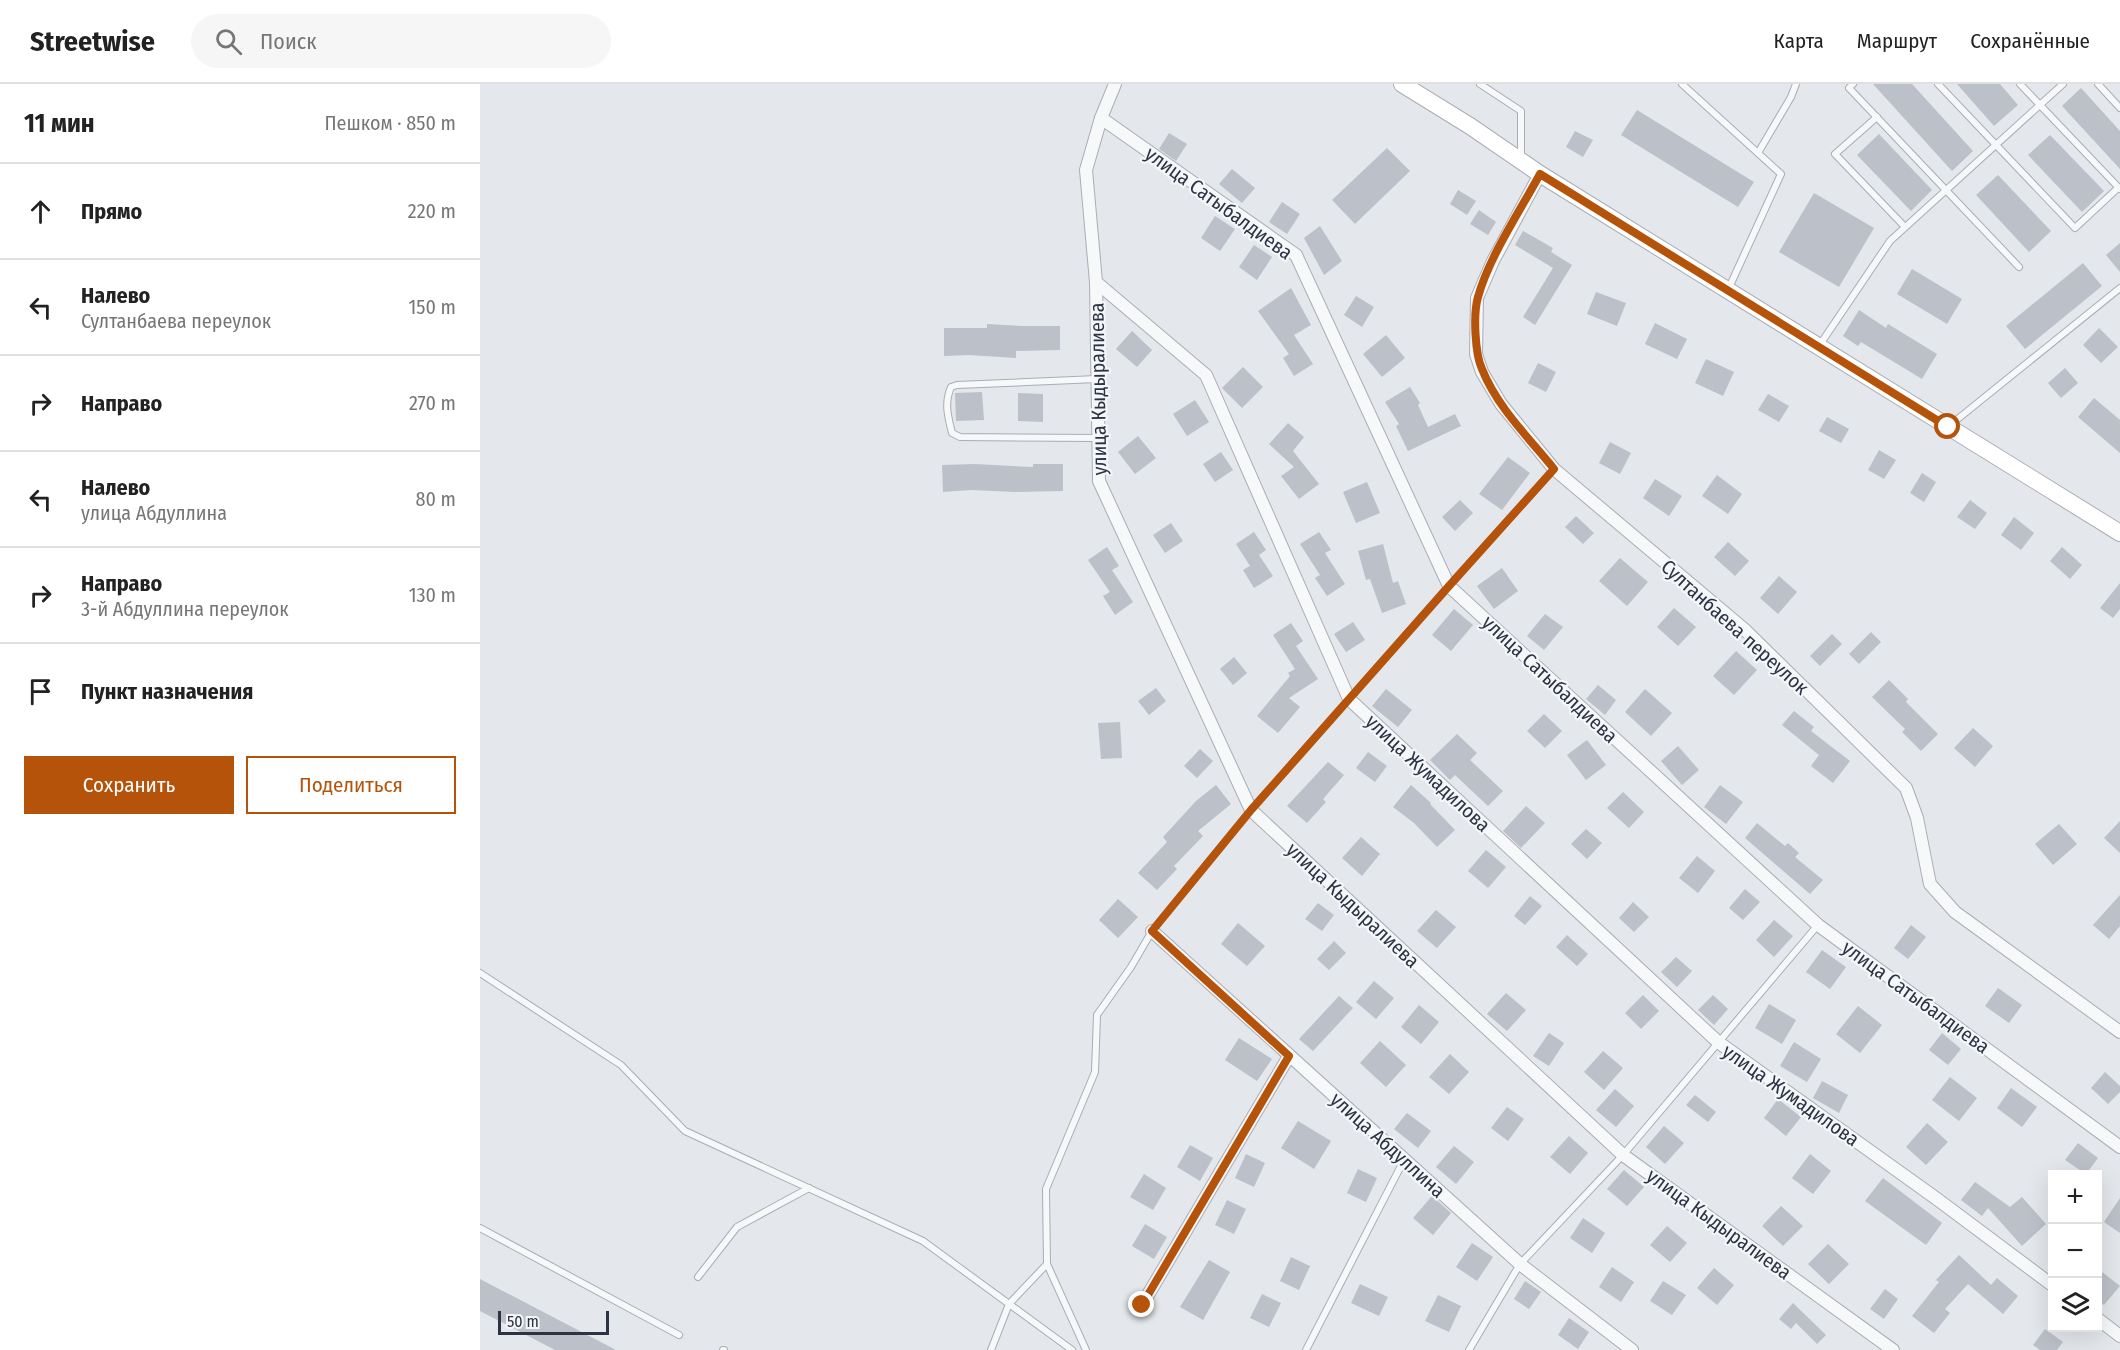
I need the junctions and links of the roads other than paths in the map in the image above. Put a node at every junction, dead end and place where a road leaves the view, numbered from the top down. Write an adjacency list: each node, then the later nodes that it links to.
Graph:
1 (1115, 84): 14 (street)
2 (1480, 84): 17 (lane)
3 (1682, 84): 16 (lane)
4 (1796, 84): 16 (lane)
5 (1853, 84): 13 (lane)
6 (1938, 84): 15 (lane)
7 (2020, 84): 11 (lane)
8 (2063, 84): 11 (lane)
9 (2098, 84): 12 (lane)
10 (1408, 85): 17 (main road)
11 (2040, 105): 15 (lane); 19 (lane)
12 (2120, 108)
13 (1877, 117): 20 (lane); 21 (lane)
14 (1101, 118): 23 (street); 32 (street, улица Сатыбалдиева)
15 (1995, 146): 19 (lane); 20 (lane)
16 (1758, 153): 25 (lane)
17 (1521, 162): 18 (main road)
18 (1540, 174): 25 (main road); 30 (street, Султанбаева переулок)
19 (2119, 188)
20 (1946, 190): 21 (lane); 22 (lane)
21 (1905, 227): 26 (lane)
22 (2019, 267)
23 (1096, 282): 27 (street, улица Кыдыралиева); 33 (street, улица Жумадилова)
24 (2120, 288): 28 (lane)
25 (1728, 290): 26 (main road)
26 (1819, 347): 28 (main road)
27 (1098, 379): 29 (street, улица Кыдыралиева); 29 (lane)
28 (1948, 427): 31 (main road)
29 (1098, 438): 34 (street, улица Кыдыралиева)
30 (1554, 469): 32 (lane); 38 (street, Султанбаева переулок)
31 (2120, 533)
32 (1449, 586): 33 (lane); 35 (street, улица Сатыбалдиева)
33 (1349, 699): 34 (lane); 39 (street, улица Жумадилова)
34 (1251, 810): 36 (lane); 42 (street, улица Кыдыралиева)
35 (1818, 925): 39 (lane); 41 (street, улица Сатыбалдиева)
36 (1152, 931): 40 (street, улица Абдуллина); 46 (lane)
37 (480, 973): 44 (lane)
38 (2120, 1032)
39 (1718, 1042): 42 (lane); 49 (street, улица Жумадилова)
40 (1289, 1056): 43 (street, улица Абдуллина); 51 (street)
41 (2120, 1147)
42 (1623, 1155): 47 (lane); 61 (street, улица Кыдыралиева)
43 (1404, 1160): 47 (street, улица Абдуллина); 58 (lane)
44 (809, 1188): 48 (lane); 50 (lane)
45 (480, 1228): 53 (lane)
46 (1047, 1264): 50 (lane); 57 (lane)
47 (1520, 1264): 59 (lane); 60 (street, улица Абдуллина)
48 (698, 1276)
49 (2048, 1282)
50 (1009, 1304): 55 (lane); 56 (lane)
51 (1142, 1305)
52 (2102, 1323): 54 (street)
53 (679, 1335)
54 (2120, 1336)
55 (991, 1350)
56 (1072, 1350)
57 (1086, 1350)
58 (1306, 1350)
59 (1469, 1350)
60 (1632, 1350)
61 (1893, 1350)

